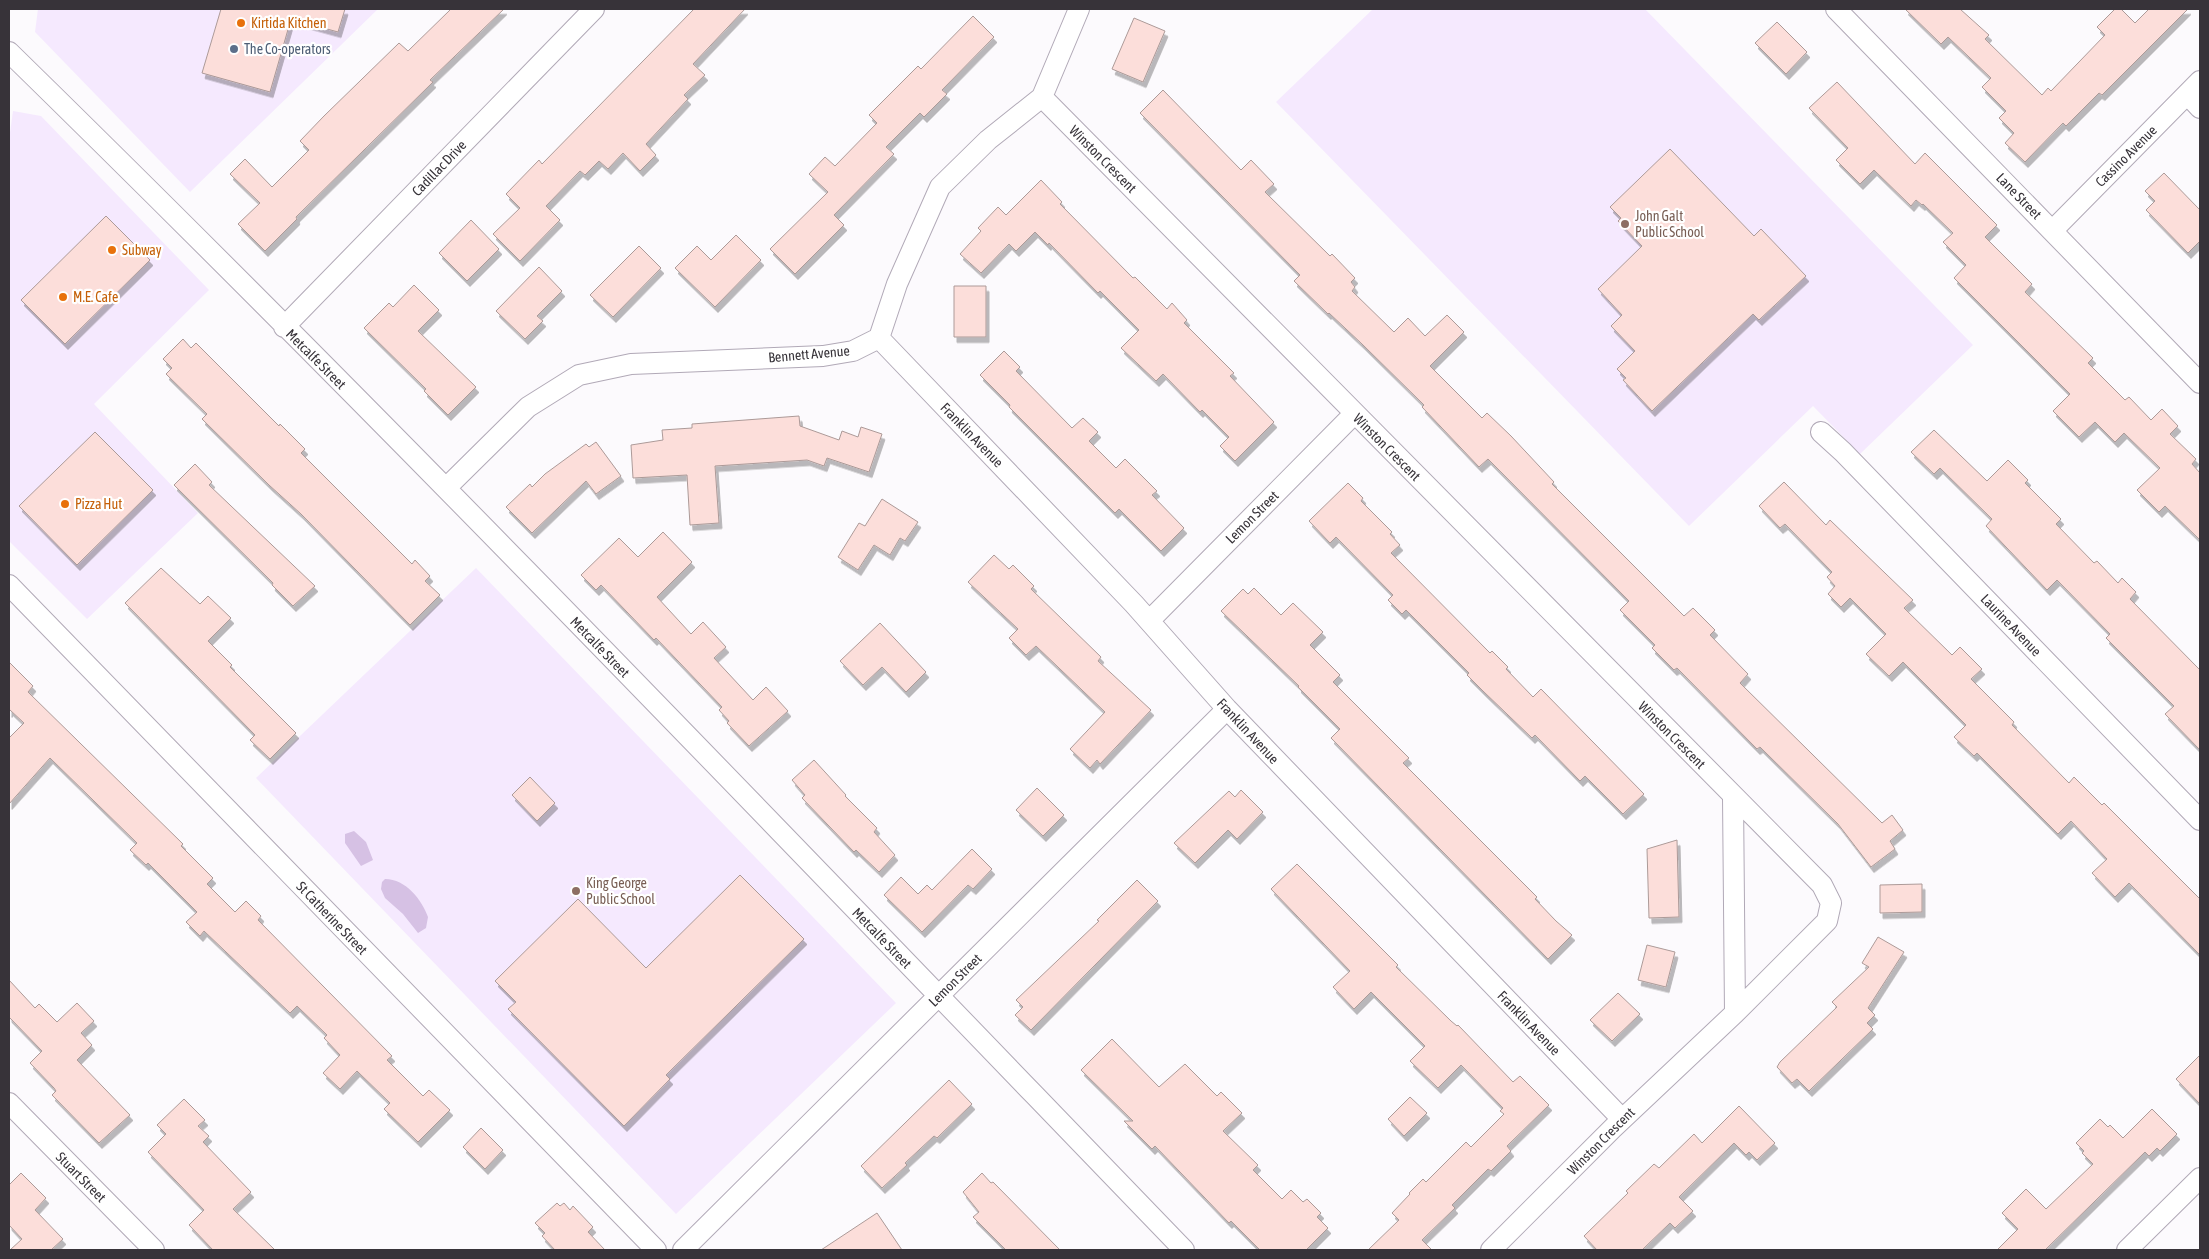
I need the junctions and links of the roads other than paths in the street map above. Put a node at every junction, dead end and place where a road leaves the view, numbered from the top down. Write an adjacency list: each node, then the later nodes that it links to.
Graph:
1 (594, 9): 8 (street, Cadillac Drive)
2 (1079, 9): 6 (street)
3 (1836, 9): 7 (street, Lane Street)
4 (9, 52): 8 (street, Metcalfe Street)
5 (2196, 94): 7 (street, Cassino Avenue)
6 (1042, 97): 9 (street); 11 (street, Winston Crescent)
7 (2052, 231): 10 (street, Lane Street)
8 (284, 327): 13 (street, Metcalfe Street)
9 (879, 338): 13 (street, Bennett Avenue); 15 (street, Franklin Avenue)
10 (2200, 383)
11 (1354, 414): 15 (street, Lemon Street); 17 (street, Winston Crescent)
12 (1821, 432): 18 (street, Laurine Avenue)
13 (446, 488): 19 (street, Metcalfe Street)
14 (9, 585): 25 (street, St Catherine Street)
15 (1149, 620): 16 (street, Franklin Avenue)
16 (1227, 709): 19 (street, Lemon Street); 22 (street, Franklin Avenue)
17 (1733, 797): 20 (street); 20 (street, Winston Crescent)
18 (2200, 820)
19 (939, 996): 26 (street, Lemon Street); 27 (street, Metcalfe Street)
20 (1735, 1013): 22 (street, Winston Crescent)
21 (9, 1103): 24 (street, Stuart Street)
22 (1622, 1119): 28 (street, Winston Crescent)
23 (2200, 1178): 29 (street)
24 (154, 1250)
25 (656, 1250)
26 (683, 1250)
27 (1184, 1250)
28 (1491, 1250)
29 (2127, 1250)

